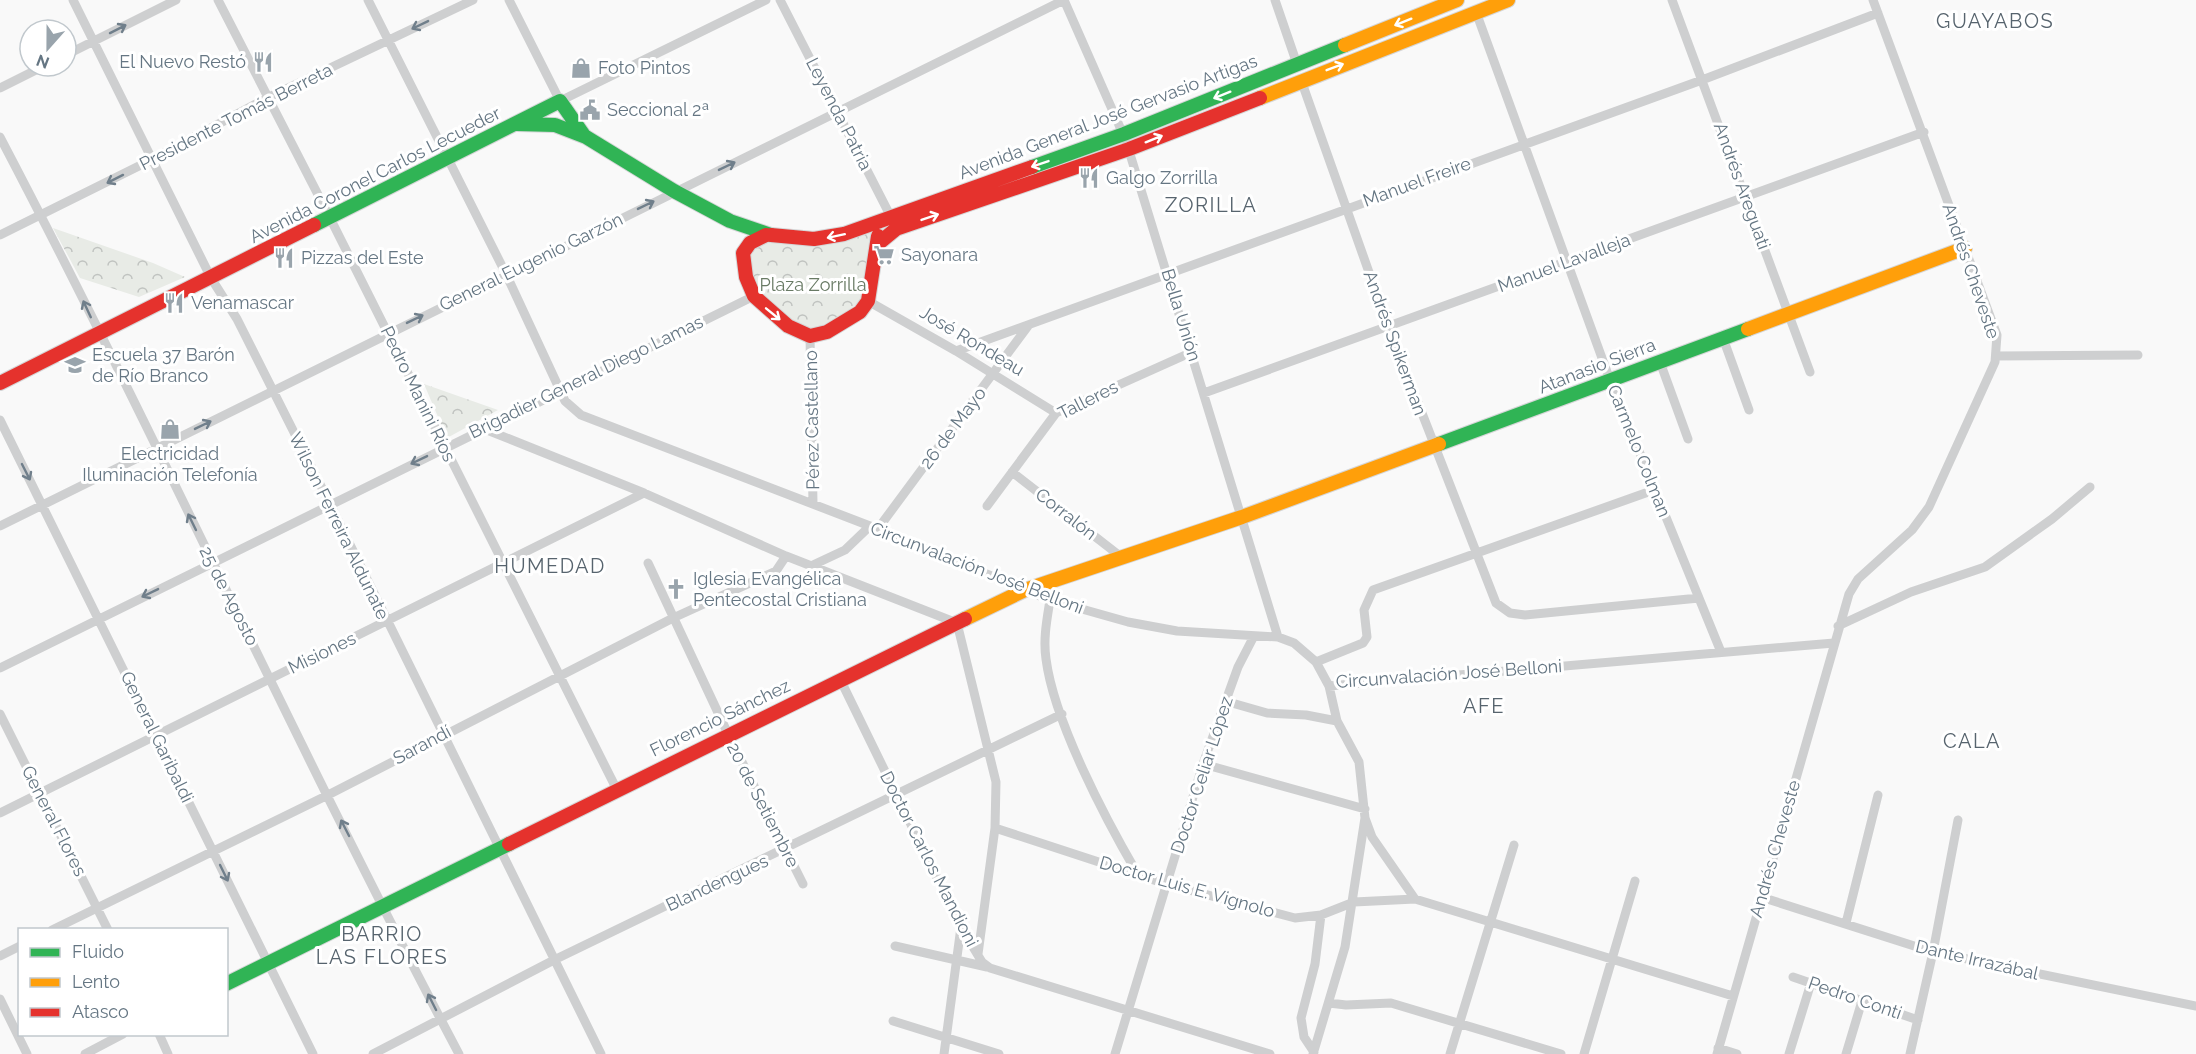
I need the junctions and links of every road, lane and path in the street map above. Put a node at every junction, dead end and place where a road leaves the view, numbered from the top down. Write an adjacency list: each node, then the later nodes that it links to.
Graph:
1 (73, 0): 18 (street, Wilson Ferreira Aldunate)
2 (176, 0): 18 (street, one-way to 2)
3 (218, 0): 25 (street, Pedro Manini Ríos)
4 (368, 0): 17 (street)
5 (473, 0): 17 (street, Presidente Tomás Berreta, one-way to 17)
6 (509, 0): 26 (street)
7 (766, 0): 26 (street, Avenida Coronel Carlos Lecueder)
8 (780, 0): 27 (street, Leyenda Patria)
9 (1064, 0): 27 (street, General Eugenio Garzón); 30 (street, Bella Unión)
10 (1275, 0): 20 (street)
11 (1457, 0): 20 (main road, Avenida General José Gervasio Artigas, one-way to 20)
12 (1508, 0): 15 (main road, Avenida General José Gervasio Artigas)
13 (1672, 0): 23 (street, Andrés Areguati)
14 (1874, 0): 16 (street, Andrés Cheveste)
15 (1476, 12): 22 (main road, Avenida General José Gervasio Artigas, one-way to 15); 33 (street, Carmelo Colman)
16 (1878, 13): 23 (street, Manuel Freire); 29 (street, Andrés Cheveste)
17 (389, 40): 25 (street, Presidente Tomás Berreta); 35 (street)
18 (94, 41): 19 (street); 36 (street, Wilson Ferreira Aldunate)
19 (78, 49)
20 (1298, 64): 30 (main road, Avenida General José Gervasio Artigas, one-way to 30)
21 (20, 78): 24 (street)
22 (1301, 80): 34 (main road, Avenida General José Gervasio Artigas, one-way to 22); 39 (street, Andrés Spikerman)
23 (1702, 80): 33 (street, Manuel Freire); 38 (street, Andrés Areguati)
24 (0, 88)
25 (267, 98): 36 (street, Presidente Tomás Berreta); 41 (street, Pedro Manini Ríos)
26 (560, 101): 28 (main road, Avenida Coronel Carlos Lecueder); 32 (main road)
27 (838, 113): 37 (street, General Eugenio Garzón, one-way to 27); 43 (street, Leyenda Patria)
28 (517, 124): 32 (main road); 35 (main road, Avenida Coronel Carlos Lecueder)
29 (1924, 132): 38 (street, Manuel Lavalleja); 48 (street, Andrés Cheveste)
30 (1124, 135): 34 (street, Bella Unión); 43 (main road, Avenida General José Gervasio Artigas, one-way to 43)
31 (0, 137): 40 (street, 25 de Agosto)
32 (586, 137): 37 (main road)
33 (1523, 143): 39 (street, Manuel Freire); 50 (street, Carmelo Colman)
34 (1129, 149): 43 (main road, Avenida General José Gervasio Artigas, one-way to 34); 51 (street, Bella Unión)
35 (447, 158): 41 (main road, Avenida Coronel Carlos Lecueder); 52 (street)
36 (151, 160): 40 (street, Presidente Tomás Berreta, one-way to 40); 53 (street, Wilson Ferreira Aldunate)
37 (674, 191): 42 (main road); 52 (street, General Eugenio Garzón, one-way to 37)
38 (1747, 198): 50 (street, Manuel Lavalleja); 56 (street, Andrés Areguati)
39 (1347, 208): 51 (street, Manuel Freire); 58 (street, Andrés Spikerman)
40 (42, 216): 45 (street, Presidente Tomás Berreta); 59 (street, 25 de Agosto, one-way to 40)
41 (329, 216): 53 (main road, Avenida Coronel Carlos Lecueder); 60 (street, Pedro Manini Ríos)
42 (730, 221): 46 (main road); 49 (main road)
43 (893, 223): 44 (main road, Avenida General José Gervasio Artigas); 47 (main road, Avenida General José Gervasio Artigas)
44 (868, 226): 46 (main road, Avenida General José Gervasio Artigas, one-way to 46); 47 (main road)
45 (0, 235)
46 (766, 235): 49 (main road)
47 (879, 243): 55 (main road)
48 (1965, 248): 56 (main road, Atanasio Sierra); 65 (street, Andrés Cheveste)
49 (743, 253): 54 (main road)
50 (1566, 263): 58 (street, Manuel Lavalleja); 70 (street, Carmelo Colman)
51 (1168, 273): 57 (street, Manuel Freire); 64 (street, Bella Unión)
52 (506, 274): 60 (street, General Eugenio Garzón, one-way to 52); 72 (street)
53 (211, 278): 59 (main road, Avenida Coronel Carlos Lecueder); 73 (street, Wilson Ferreira Aldunate)
54 (754, 296): 61 (main road, one-way to 61); 72 (street, Brigadier General Diego Lamas)
55 (868, 301): 61 (main road); 63 (street, José Rondeau)
56 (1789, 314): 62 (main road, Atanasio Sierra); 68 (street, Andrés Areguati)
57 (1028, 326): 63 (street, Manuel Freire); 69 (street, 26 de Mayo)
58 (1388, 326): 74 (street, Manuel Lavalleja); 81 (street, Andrés Spikerman)
59 (98, 333): 71 (main road, Avenida Coronel Carlos Lecueder); 82 (street, 25 de Agosto)
60 (388, 333): 73 (street, General Eugenio Garzón); 80 (street, Pedro Manini Ríos)
61 (810, 336): 89 (street, Pérez Castellano)
62 (1723, 338): 67 (main road, Atanasio Sierra); 75 (street)
63 (956, 351): 69 (street, José Rondeau)
64 (1192, 352): 74 (street, Bella Unión); 76 (street, Talleres)
65 (1996, 356): 66 (street); 108 (street, Andrés Cheveste)
66 (2138, 356)
67 (1660, 362): 70 (main road, Atanasio Sierra); 79 (street)
68 (1810, 372)
69 (993, 374): 76 (street, José Rondeau); 93 (street, 26 de Mayo)
70 (1610, 380): 81 (main road, Atanasio Sierra); 85 (street, Carmelo Colman)
71 (0, 383)
72 (560, 390): 78 (street, Brigadier General Diego Lamas); 89 (street, Circunvalación José Belloni)
73 (272, 391): 82 (street, General Eugenio Garzón, one-way to 73); 88 (street, Wilson Ferreira Aldunate)
74 (1204, 393): 91 (street, Bella Unión)
75 (1749, 410)
76 (1056, 413): 83 (street, Talleres)
77 (0, 420): 87 (street, General Garibaldi, one-way to 87)
78 (482, 428): 80 (street, Brigadier General Diego Lamas); 86 (street)
79 (1688, 439)
80 (444, 447): 88 (street, Brigadier General Diego Lamas, one-way to 88); 98 (street, Pedro Manini Ríos)
81 (1434, 447): 91 (main road, Atanasio Sierra); 94 (street, Andrés Spikerman)
82 (155, 448): 87 (street, General Eugenio Garzón); 97 (street, 25 de Agosto, one-way to 82)
83 (1012, 471): 90 (street, Talleres); 96 (street, Corralón)
84 (2090, 487): 108 (street)
85 (1654, 490): 94 (street); 102 (street, Carmelo Colman)
86 (644, 493): 95 (street); 98 (street, Misiones)
87 (42, 504): 92 (street, General Eugenio Garzón); 105 (street, General Garibaldi)
88 (330, 504): 97 (street, Brigadier General Diego Lamas); 106 (street, Wilson Ferreira Aldunate)
89 (813, 504): 93 (street, Circunvalación José Belloni)
90 (987, 506)
91 (1242, 517): 96 (main road, Florencio Sánchez); 110 (street, Bella Unión)
92 (0, 526)
93 (874, 528): 100 (street, 26 de Mayo); 101 (street, Circunvalación José Belloni)
94 (1476, 553): 102 (street, Andrés Spikerman); 113 (street)
95 (786, 556): 100 (street); 104 (street, Sarandí)
96 (1120, 556): 101 (main road, Florencio Sánchez)
97 (212, 562): 105 (street, Brigadier General Diego Lamas, one-way to 105); 116 (street, 25 de Agosto)
98 (504, 563): 106 (street, Misiones); 115 (street, Pedro Manini Ríos)
99 (648, 563): 104 (street, 20 de Setiembre)
100 (813, 565): 107 (street)
101 (1025, 590): 103 (street, Circunvalación José Belloni); 107 (main road, Florencio Sánchez)
102 (1699, 598): 112 (street, Carmelo Colman)
103 (1050, 600): 109 (street, Circunvalación José Belloni); 121 (street)
104 (673, 618): 115 (street, Sarandí); 124 (street, 20 de Setiembre)
105 (98, 619): 114 (street, Brigadier General Diego Lamas); 125 (street, General Garibaldi)
106 (387, 621): 116 (street, Misiones); 123 (street, Wilson Ferreira Aldunate)
107 (957, 623): 117 (main road, Florencio Sánchez); 126 (street)
108 (1838, 626): 111 (street, Andrés Cheveste)
109 (1254, 636): 110 (street, Circunvalación José Belloni); 119 (street, Doctor Celiar López)
110 (1278, 637): 113 (street, Circunvalación José Belloni)
111 (1834, 643): 112 (street, Circunvalación José Belloni); 145 (street, Andrés Cheveste)
112 (1721, 652): 118 (street, Circunvalación José Belloni)
113 (1316, 662): 118 (street, Circunvalación José Belloni)
114 (0, 668)
115 (559, 676): 123 (street, Sarandí); 128 (street, Pedro Manini Ríos)
116 (270, 679): 125 (street, Misiones); 130 (street, 25 de Agosto)
117 (840, 679): 124 (main road, Florencio Sánchez); 132 (street, Doctor Carlos Mandioni)
118 (1329, 686): 122 (street)
119 (1226, 701): 122 (street); 127 (street, Doctor Celiar López)
120 (0, 714): 129 (street, General Flores)
121 (1062, 714): 126 (street, Blandengues); 141 (street)
122 (1337, 721): 134 (street)
123 (443, 734): 130 (street, Sarandí); 138 (street, Wilson Ferreira Aldunate)
124 (728, 734): 128 (main road, Florencio Sánchez); 140 (street, 20 de Setiembre)
125 (156, 736): 129 (street, Misiones); 139 (street, General Garibaldi)
126 (987, 751): 132 (street, Blandengues); 136 (street)
127 (1203, 764): 134 (street); 144 (street, Doctor Celiar López)
128 (617, 790): 138 (main road, Florencio Sánchez)
129 (40, 793): 133 (street, Misiones); 149 (street, General Flores)
130 (328, 795): 139 (street, Sarandí); 148 (street, 25 de Agosto, one-way to 130)
131 (1878, 795): 151 (street)
132 (896, 796): 140 (street, Blandengues); 153 (street, Doctor Carlos Mandioni)
133 (0, 813)
134 (1365, 814): 146 (street); 147 (street)
135 (1958, 820): 158 (street)
136 (995, 828): 141 (street, Doctor Luis E. Vignolo); 159 (street)
137 (1514, 845): 152 (street)
138 (500, 848): 148 (main road, Florencio Sánchez); 161 (street, Wilson Ferreira Aldunate)
139 (213, 849): 149 (street, Sarandí); 164 (street, General Garibaldi, one-way to 164)
140 (786, 850): 143 (street, 20 de Setiembre); 161 (street, Blandengues)
141 (1137, 873): 144 (street, Doctor Luis E. Vignolo)
142 (1635, 880): 163 (street)
143 (803, 884)
144 (1166, 884): 150 (street, Doctor Luis E. Vignolo); 174 (street, Doctor Celiar López)
145 (1761, 897): 151 (street, Dante Irrazábal); 169 (street, Andrés Cheveste)
146 (1415, 899): 147 (street, Doctor Luis E. Vignolo); 152 (street, Doctor Luis E. Vignolo)
147 (1354, 902): 150 (street, Doctor Luis E. Vignolo); 172 (street)
148 (384, 905): 164 (main road, Florencio Sánchez); 175 (street, 25 de Agosto, one-way to 148)
149 (97, 907): 154 (street, Sarandí); 155 (street, General Flores)
150 (1321, 915): 185 (street)
151 (1846, 923): 158 (street, Dante Irrazábal)
152 (1490, 924): 163 (street, Doctor Luis E. Vignolo); 178 (street)
153 (961, 927): 159 (street, Doctor Carlos Mandioni); 162 (street)
154 (56, 928)
155 (107, 928)
156 (895, 946): 162 (street)
157 (18, 947): 160 (street)
158 (1933, 952): 173 (street, Dante Irrazábal); 176 (street)
159 (978, 954): 165 (street, Doctor Carlos Mandioni)
160 (0, 956)
161 (554, 960): 175 (street, Blandengues); 192 (street, Wilson Ferreira Aldunate)
162 (957, 960): 165 (street); 183 (street)
163 (1613, 960): 169 (street, Doctor Luis E. Vignolo); 199 (street)
164 (268, 964): 167 (main road, Florencio Sánchez); 189 (street, General Garibaldi)
165 (990, 968): 174 (street)
166 (1793, 977): 168 (street, Pedro Conti)
167 (228, 983)
168 (1811, 983): 171 (street, Pedro Conti); 201 (street)
169 (1733, 996): 184 (street, Andrés Cheveste)
170 (0, 999): 180 (street)
171 (1862, 1001): 176 (street, Pedro Conti); 202 (street)
172 (1329, 1003): 178 (street); 185 (street)
173 (2196, 1006)
174 (1129, 1011): 195 (street, Doctor Celiar López); 196 (street)
175 (441, 1020): 190 (street, Blandengues); 191 (street, 25 de Agosto)
176 (1918, 1020): 203 (street)
177 (893, 1021): 183 (street)
178 (1459, 1024): 197 (street); 198 (street)
179 (18, 1036): 186 (street)
180 (18, 1036)
181 (121, 1036): 187 (street)
182 (159, 1036): 188 (street)
183 (948, 1039): 193 (street); 194 (street)
184 (1718, 1051): 200 (street)
185 (1314, 1053)
186 (27, 1054)
187 (85, 1054)
188 (168, 1054)
189 (313, 1054)
190 (373, 1054)
191 (459, 1054)
192 (601, 1054)
193 (944, 1054)
194 (999, 1054)
195 (1115, 1054)
196 (1270, 1054)
197 (1450, 1054)
198 (1561, 1054)
199 (1584, 1054)
200 (1737, 1054)
201 (1789, 1054)
202 (1846, 1054)
203 (1910, 1054)

